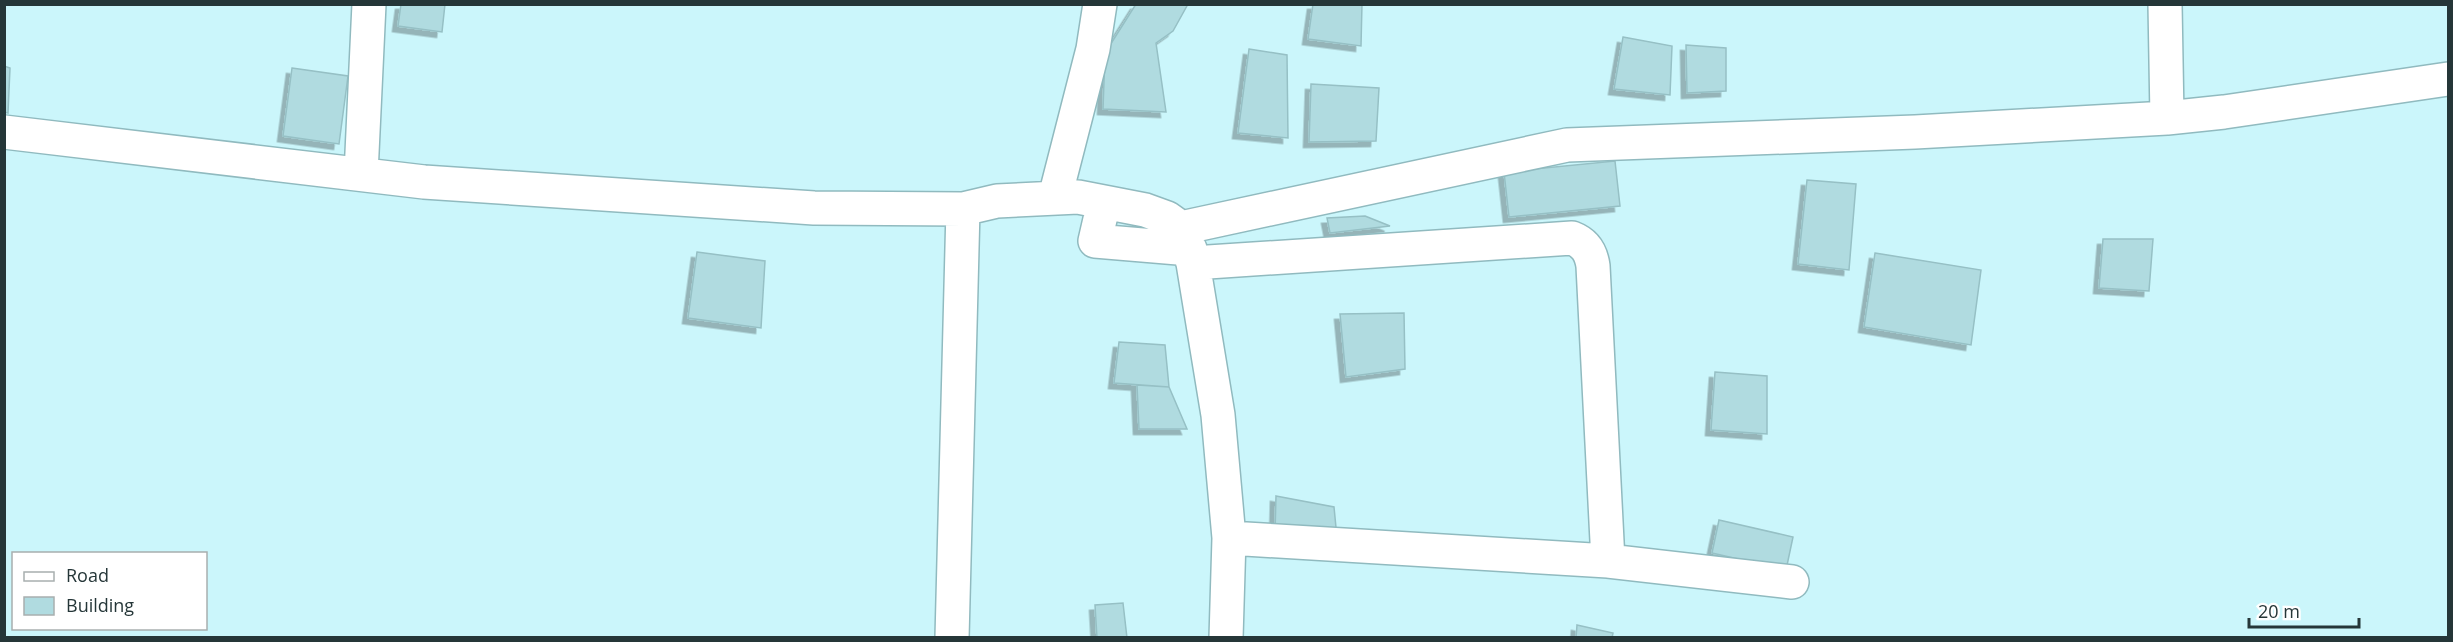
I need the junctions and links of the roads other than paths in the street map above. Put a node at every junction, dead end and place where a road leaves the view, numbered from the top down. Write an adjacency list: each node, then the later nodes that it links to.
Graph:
1 (369, 4): 7 (street)
2 (1100, 4): 8 (street)
3 (2165, 4): 5 (street)
4 (2448, 79): 5 (street)
5 (2167, 118): 10 (street)
6 (4, 132): 7 (street)
7 (361, 174): 9 (street)
8 (1055, 197): 9 (street); 10 (street)
9 (963, 209): 14 (street)
10 (1188, 247): 11 (street); 12 (street)
11 (1229, 538): 12 (street); 15 (street)
12 (1608, 561): 13 (street)
13 (1792, 582)
14 (952, 638)
15 (1226, 638)

